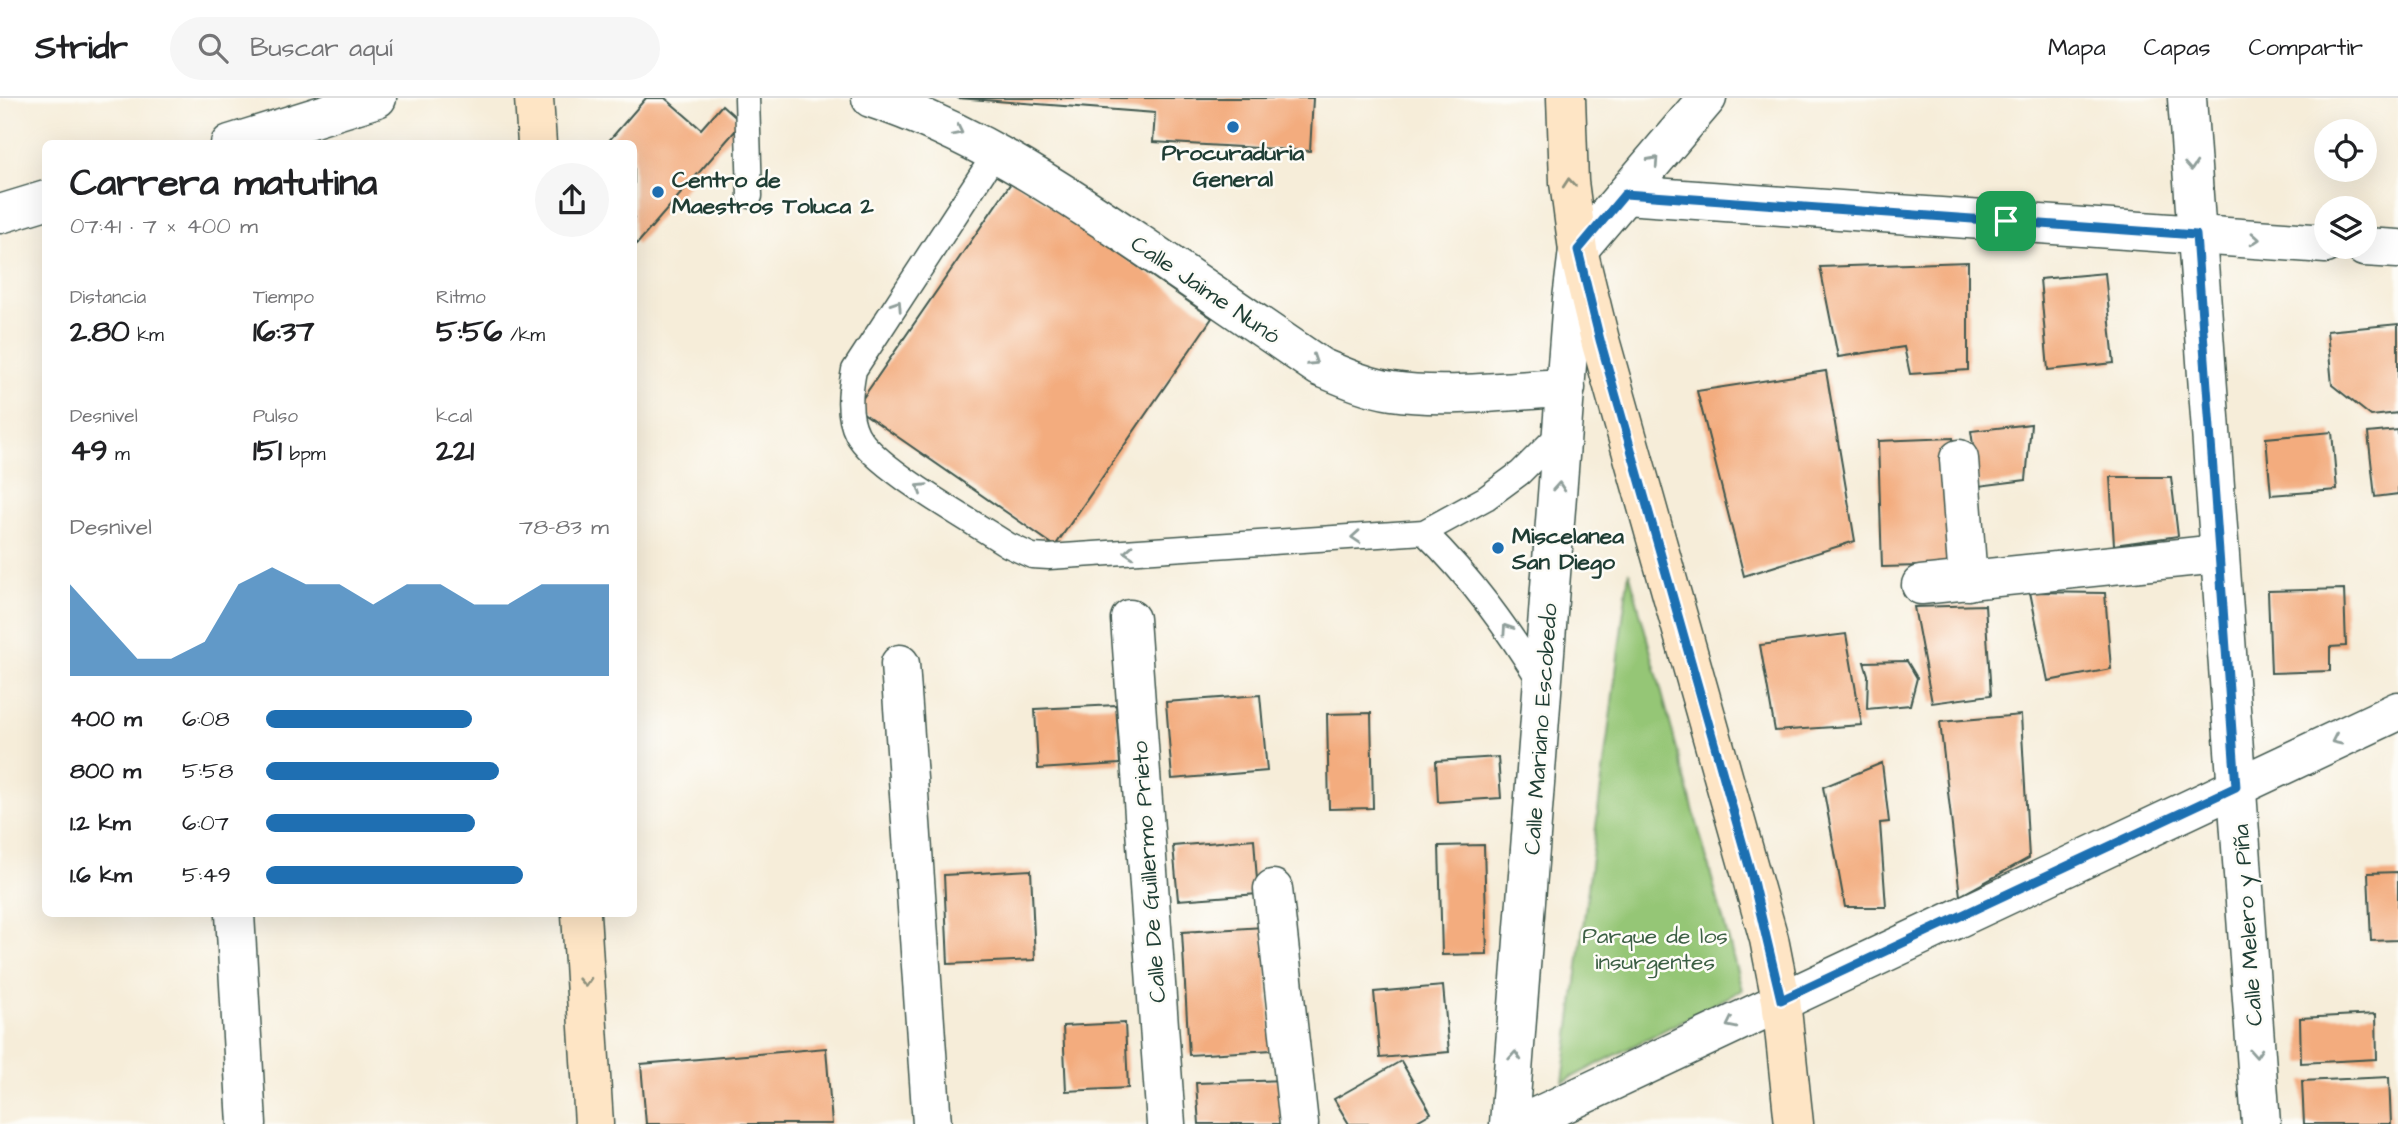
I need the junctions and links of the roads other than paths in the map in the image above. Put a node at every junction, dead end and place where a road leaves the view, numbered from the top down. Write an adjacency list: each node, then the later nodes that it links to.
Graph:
1 (377, 98): 8 (street)
2 (534, 98): 9 (main road)
3 (747, 98): 12 (lane)
4 (871, 98): 10 (street, Calle Jaime Nunó, one-way to 10)
5 (1566, 98): 19 (main road, one-way to 5)
6 (1707, 98): 11 (street, one-way to 6)
7 (2187, 98): 15 (street, Calle Melero y Piña, one-way to 15)
8 (243, 140)
9 (537, 140)
10 (997, 151): 20 (street, Calle Jaime Nunó, one-way to 20); 23 (lane, one-way to 10)
11 (1625, 194): 15 (street); 19 (street)
12 (750, 196)
13 (42, 201): 14 (street)
14 (0, 214)
15 (2196, 235): 16 (street, one-way to 16); 24 (street, Calle Melero y Piña)
16 (2314, 243)
17 (2377, 248): 18 (street)
18 (2398, 249)
19 (1578, 250): 20 (street, Calle Mariano Escobedo); 35 (main road)
20 (1566, 388): 21 (street, Calle Mariano Escobedo)
21 (1563, 430): 23 (lane); 29 (street, Calle Mariano Escobedo, one-way to 21)
22 (1959, 459): 25 (street)
23 (1424, 532): 29 (lane, one-way to 23)
24 (2218, 554): 25 (street); 31 (street, Calle Melero y Piña)
25 (1968, 581): 26 (street)
26 (1921, 585)
27 (1130, 619): 39 (street, Calle De Guillermo Prieto)
28 (900, 664): 38 (street)
29 (1543, 687): 41 (street, Calle Mariano Escobedo, one-way to 29)
30 (2398, 711): 31 (street, one-way to 31)
31 (2236, 787): 35 (street); 44 (street, Calle Melero y Piña, one-way to 44)
32 (1273, 889): 40 (street)
33 (235, 917): 36 (street)
34 (581, 917): 37 (main road, one-way to 37)
35 (1781, 1000): 42 (street, one-way to 42); 43 (main road)
36 (247, 1124)
37 (594, 1124)
38 (932, 1124)
39 (1166, 1124)
40 (1299, 1124)
41 (1509, 1124)
42 (1521, 1124)
43 (1794, 1124)
44 (2261, 1124)

